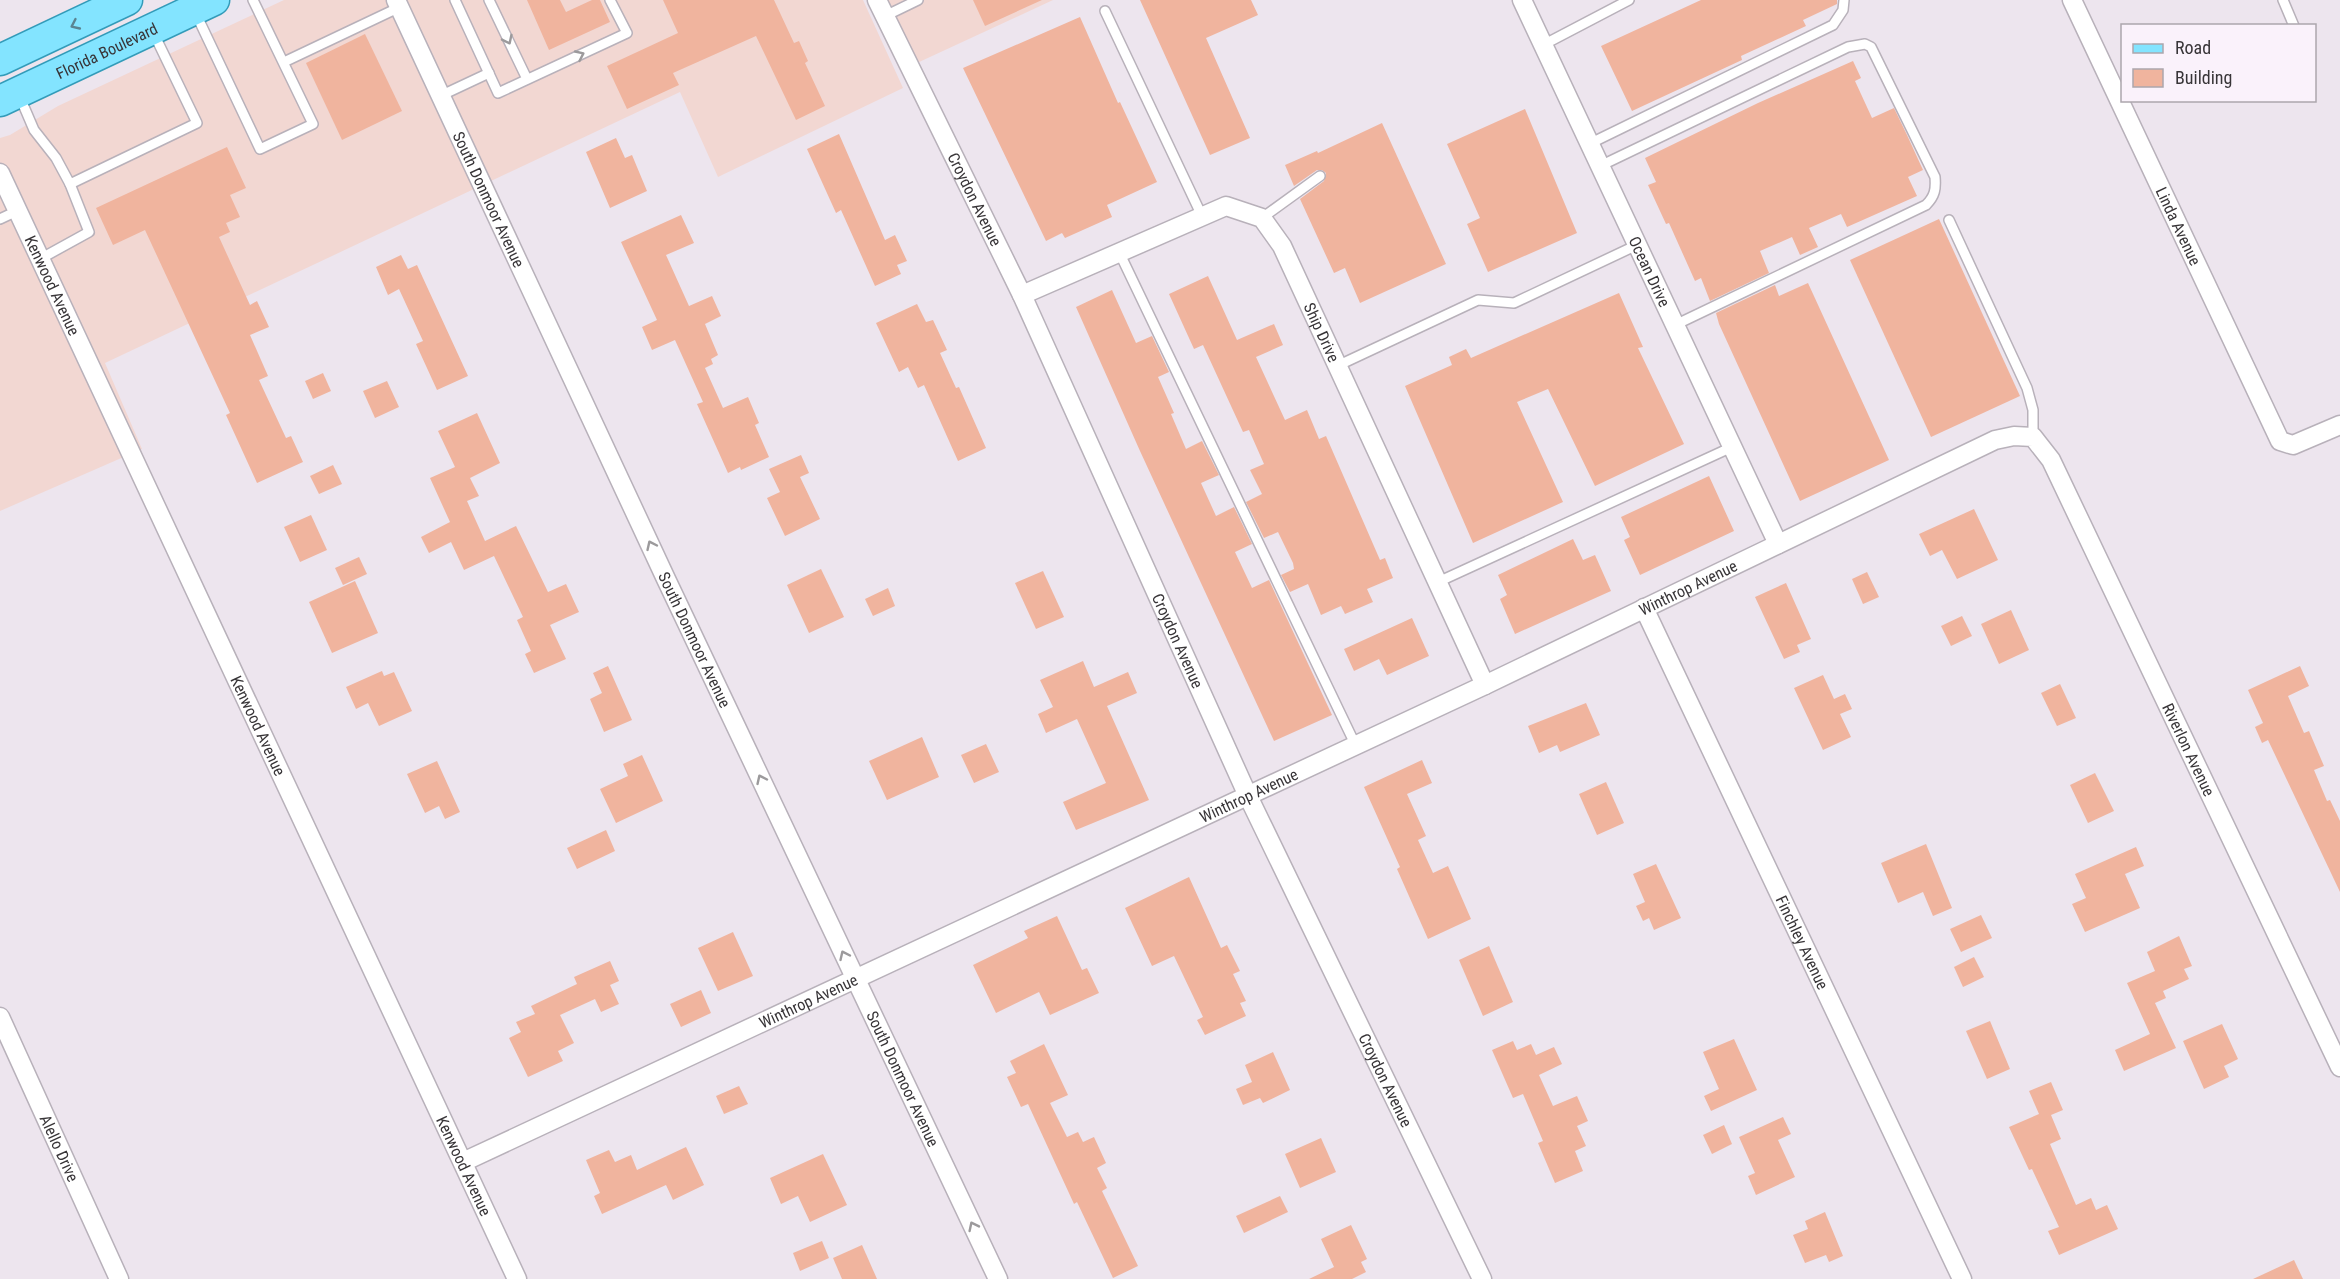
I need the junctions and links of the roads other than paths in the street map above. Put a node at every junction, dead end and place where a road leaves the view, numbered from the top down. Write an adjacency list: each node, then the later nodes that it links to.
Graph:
1 (254, 0): 20 (lane)
2 (455, 0): 21 (lane)
3 (489, 0): 22 (lane, one-way to 22)
4 (610, 0): 22 (lane, one-way to 4)
5 (918, 0): 14 (lane)
6 (1522, 0): 18 (street, Ocean Drive)
7 (1629, 0): 18 (lane)
8 (1844, 0): 25 (lane)
9 (2072, 0): 41 (street, Linda Avenue)
10 (2283, 0): 16 (lane)
11 (114, 3): 19 (main road, one-way to 19)
12 (398, 4): 20 (lane); 23 (street, South Donmoor Avenue)
13 (203, 5): 17 (main road, Florida Boulevard); 20 (lane)
14 (881, 8): 38 (street, Croydon Avenue)
15 (1105, 11): 31 (lane)
16 (2293, 24)
17 (152, 29): 24 (main road, Florida Boulevard); 29 (lane)
18 (1543, 45): 25 (street, Ocean Drive)
19 (0, 60)
20 (284, 62)
21 (489, 73): 22 (lane); 23 (lane)
22 (527, 79)
23 (440, 96): 50 (street, South Donmoor Avenue, one-way to 23)
24 (9, 97): 29 (lane)
25 (1589, 144): 26 (street, Ocean Drive)
26 (1600, 166): 35 (street, Ocean Drive); 39 (lane)
27 (0, 173): 30 (street, Kenwood Avenue)
28 (1320, 176): 32 (lane)
29 (70, 184): 37 (lane)
30 (17, 211): 33 (lane); 37 (street, Kenwood Avenue)
31 (1202, 216): 32 (street); 36 (street)
32 (1262, 218): 40 (street, Ship Drive)
33 (0, 219)
34 (1948, 220): 42 (lane)
35 (1637, 245): 39 (street, Ocean Drive); 40 (lane)
36 (1119, 252): 38 (street); 48 (lane)
37 (40, 259): 53 (street, Kenwood Avenue)
38 (1022, 295): 49 (street, Croydon Avenue)
39 (1674, 325): 43 (street, Ocean Drive)
40 (1337, 366): 45 (street, Ship Drive)
41 (2340, 425)
42 (2033, 437): 44 (street, Winthrop Avenue); 52 (street, Riverlon Avenue)
43 (1732, 447): 44 (street, Ocean Drive); 45 (lane)
44 (1778, 544): 46 (street, Winthrop Avenue)
45 (1438, 582): 47 (street, Ship Drive)
46 (1644, 608): 47 (street, Winthrop Avenue); 58 (street, Finchley Avenue)
47 (1485, 685): 48 (street, Winthrop Avenue)
48 (1356, 746): 49 (street, Winthrop Avenue)
49 (1248, 796): 50 (street, Winthrop Avenue); 57 (street, Croydon Avenue)
50 (855, 979): 53 (street, Winthrop Avenue); 56 (street, South Donmoor Avenue, one-way to 50)
51 (0, 1017): 54 (street, Alello Drive)
52 (2340, 1066)
53 (463, 1162): 55 (street, Kenwood Avenue)
54 (119, 1279)
55 (517, 1279)
56 (998, 1279)
57 (1482, 1279)
58 (1962, 1279)

